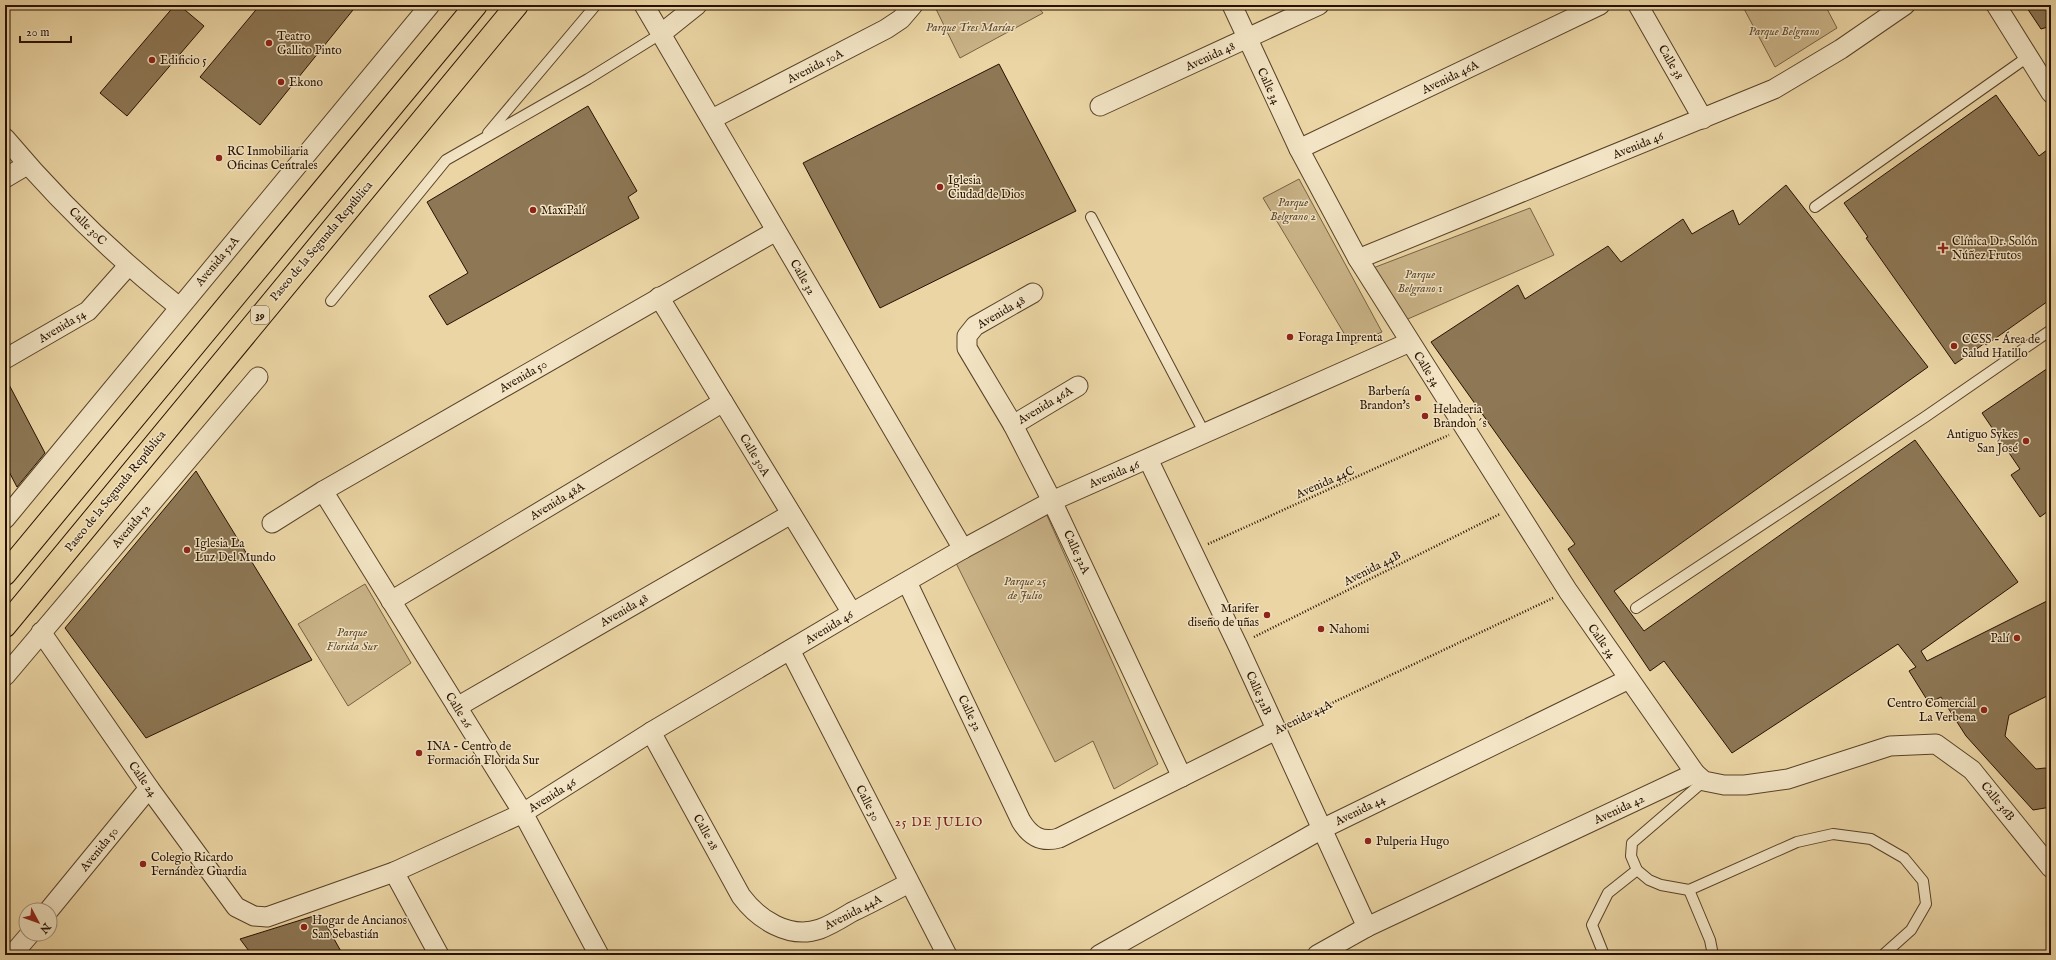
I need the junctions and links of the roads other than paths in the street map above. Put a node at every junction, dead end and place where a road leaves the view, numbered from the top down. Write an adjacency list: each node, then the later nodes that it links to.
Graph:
1 (430, 5): 34 (street, Avenida 52A)
2 (476, 5): 51 (highway)
3 (517, 5): 56 (highway, Paseo de la Segunda República / 39)
4 (644, 5): 14 (street, Calle 32)
5 (698, 5): 14 (street)
6 (913, 5): 20 (street, Avenida 50A)
7 (1232, 5): 15 (street, Calle 34)
8 (1319, 5): 15 (street, Avenida 48)
9 (1600, 5): 23 (street, Avenida 46A)
10 (1638, 5): 19 (street, Calle 38)
11 (1905, 5): 19 (street, Avenida 46)
12 (1996, 5): 16 (street)
13 (595, 6): 22 (lane)
14 (662, 33): 20 (street, Calle 32); 22 (lane)
15 (1246, 38): 18 (street, Avenida 48); 23 (street, Calle 34)
16 (2029, 56): 17 (street); 26 (lane)
17 (2051, 93)
18 (1100, 106)
19 (1703, 118): 29 (street, Avenida 46)
20 (712, 119): 28 (street, Calle 32)
21 (5, 138): 24 (street, Calle 30C)
22 (484, 138): 33 (lane)
23 (1299, 149): 29 (street, Calle 34)
24 (27, 165): 25 (street); 30 (street, Calle 30C)
25 (5, 178)
26 (1815, 207)
27 (1091, 217): 43 (lane)
28 (776, 230): 32 (street, Avenida 50); 50 (street, Calle 32)
29 (1358, 258): 37 (street, Calle 34)
30 (128, 266): 34 (street, Calle 30C); 38 (street, Avenida 54)
31 (1033, 293): 36 (street, Avenida 48)
32 (659, 297): 41 (street, Calle 30A); 45 (street, Avenida 50)
33 (331, 301)
34 (179, 307): 48 (street, Avenida 52A)
35 (2051, 330): 54 (lane)
36 (969, 332): 42 (street, Calle 32A)
37 (1410, 342): 43 (street, Avenida 46); 60 (street, Calle 34)
38 (5, 360)
39 (258, 377): 57 (street, Avenida 52)
40 (1078, 386): 42 (street, Avenida 46A)
41 (722, 402): 47 (street, Calle 30A); 53 (street, Avenida 48A)
42 (1013, 425): 46 (street, Calle 32A)
43 (1205, 434): 44 (street, Avenida 46)
44 (1148, 460): 46 (street, Avenida 46); 62 (street, Calle 32B)
45 (323, 492): 49 (street, Avenida 50); 53 (street, Calle 26)
46 (1052, 501): 50 (street, Avenida 46); 64 (street, Calle 32A)
47 (791, 514): 55 (street, Calle 30A); 61 (street, Avenida 48)
48 (5, 519)
49 (272, 523)
50 (963, 549): 52 (street, Avenida 46)
51 (5, 574)
52 (906, 582): 55 (street, Avenida 46); 69 (street, Calle 32)
53 (391, 600): 61 (street, Calle 26)
54 (1636, 608)
55 (852, 613): 58 (street, Avenida 46)
56 (5, 626)
57 (41, 632): 59 (street, Avenida 52); 66 (street, Calle 24)
58 (790, 650): 63 (street, Avenida 46); 73 (street, Calle 30)
59 (5, 676)
60 (1629, 679): 65 (street, Calle 34); 68 (street, Avenida 44)
61 (457, 707): 67 (street, Calle 26)
62 (1276, 730): 64 (street, Avenida 44A); 68 (street, Calle 32B)
63 (651, 732): 67 (street, Avenida 46); 77 (street, Calle 28)
64 (1182, 777): 69 (street, Avenida 44A)
65 (1699, 777): 70 (street, Calle 36B); 71 (lane); 78 (street, Avenida 42)
66 (149, 788): 75 (street, Avenida 50); 76 (street, Calle 24)
67 (523, 813): 72 (street, Avenida 46); 82 (street, Calle 26)
68 (1322, 829): 78 (street, Calle 32B); 84 (street, Avenida 44)
69 (1039, 839)
70 (2051, 868)
71 (1637, 870): 74 (lane); 86 (lane)
72 (394, 872): 76 (street, Avenida 46); 81 (street)
73 (909, 883): 77 (street, Avenida 44A); 83 (street, Calle 30)
74 (1689, 890): 87 (lane); 88 (lane)
75 (56, 902)
76 (254, 916)
77 (772, 924)
78 (1367, 927): 85 (street, Avenida 42)
79 (23, 942): 80 (street)
80 (12, 955)
81 (439, 955)
82 (599, 955)
83 (947, 955)
84 (1099, 955)
85 (1317, 955)
86 (1604, 955)
87 (1713, 955)
88 (1883, 955)

